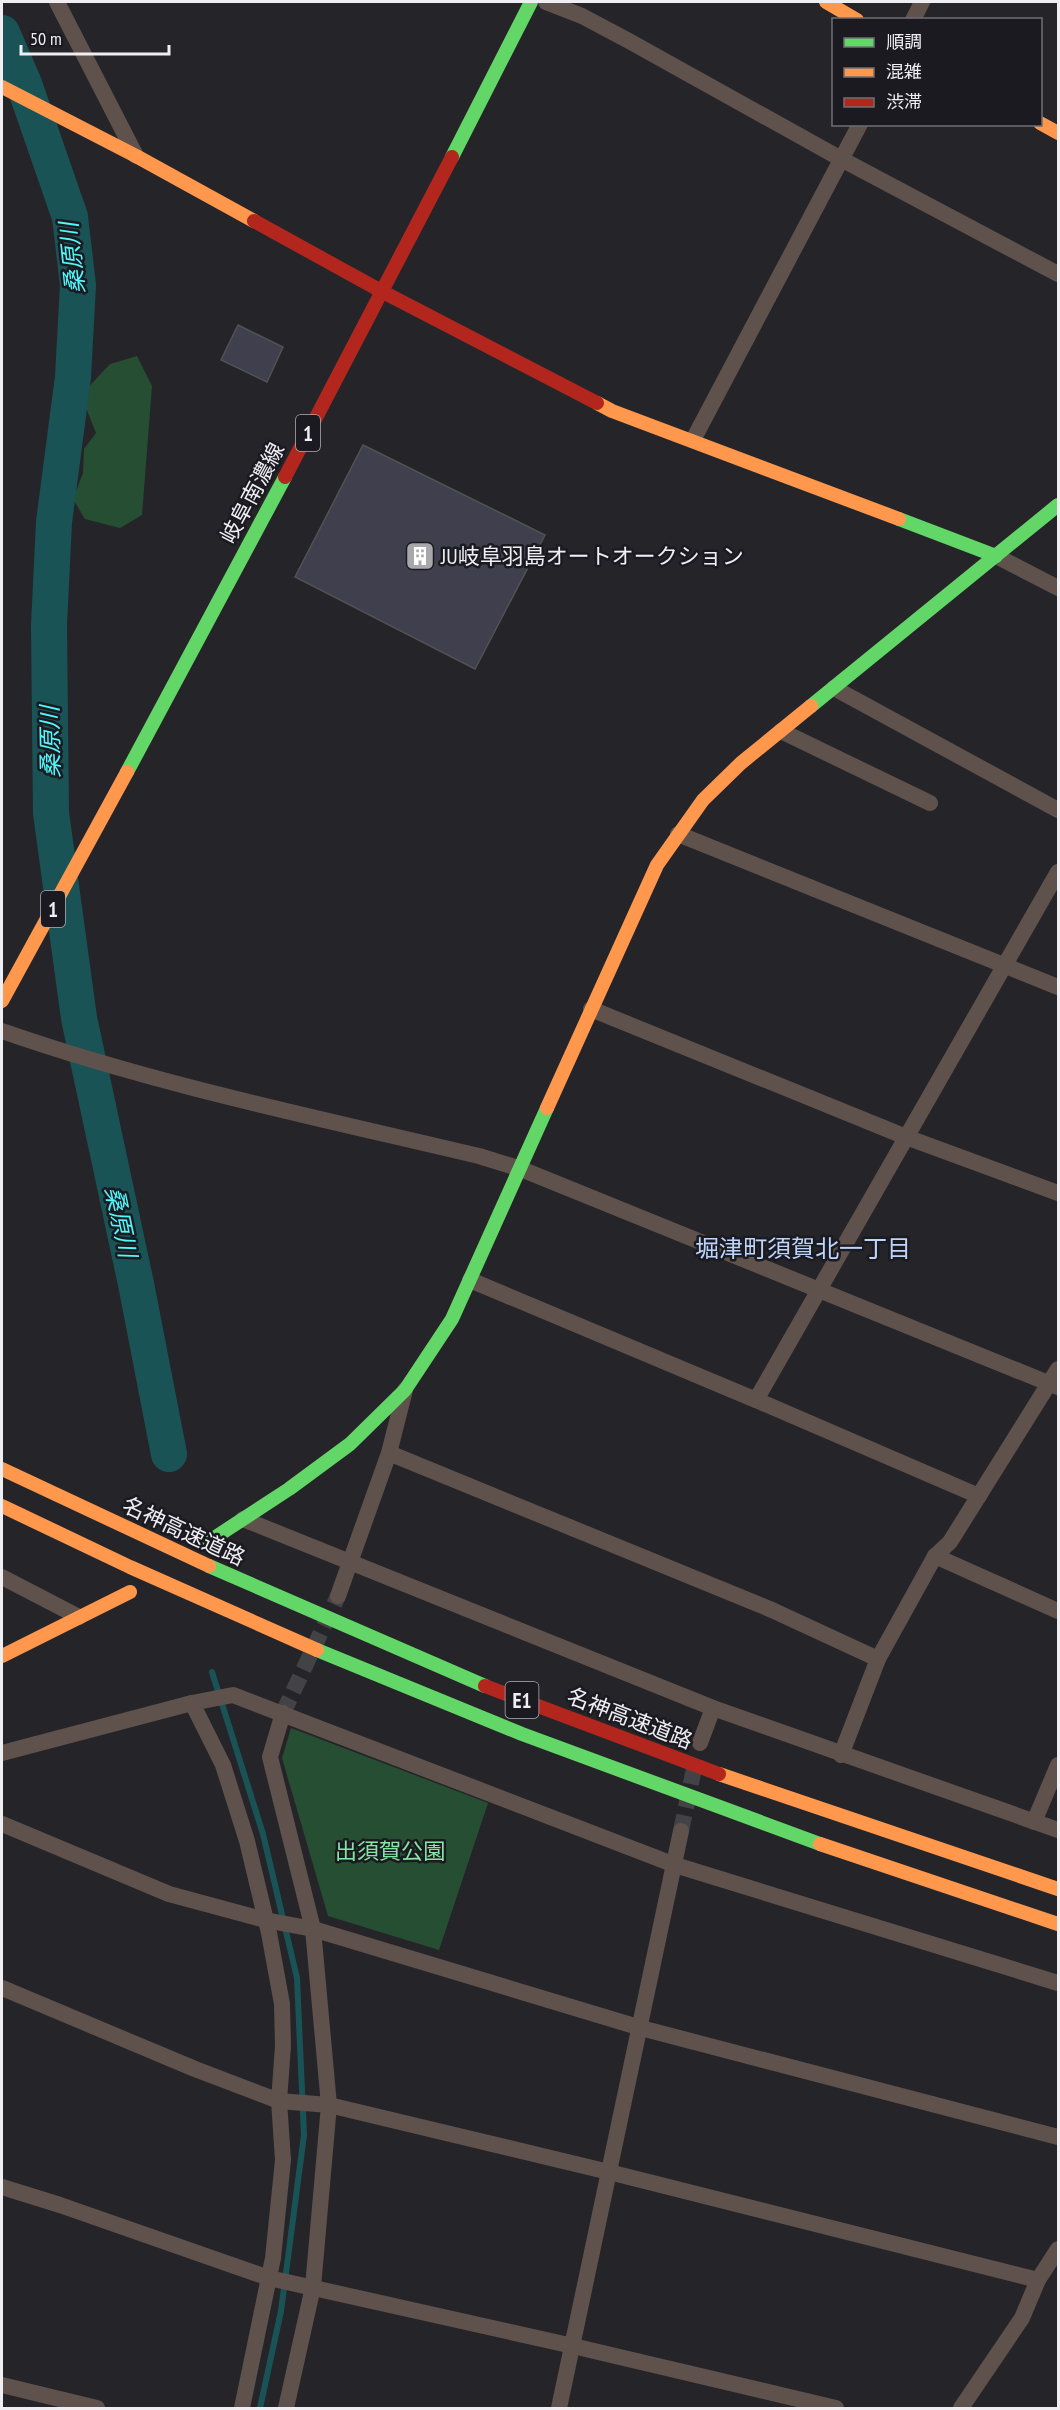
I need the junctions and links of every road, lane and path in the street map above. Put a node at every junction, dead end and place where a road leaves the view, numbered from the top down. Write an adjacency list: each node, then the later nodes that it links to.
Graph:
1 (57, 2): 12 (street)
2 (531, 2): 15 (main road, 岐阜南濃線 / 1)
3 (546, 2): 13 (street)
4 (826, 2): 6 (main road)
5 (922, 2): 7 (street)
6 (854, 18)
7 (913, 18)
8 (2, 87): 12 (main road)
9 (1042, 124): 11 (main road)
10 (859, 126): 13 (street)
11 (1059, 133)
12 (135, 156): 15 (main road)
13 (843, 160): 14 (street); 16 (street)
14 (1059, 274)
15 (383, 292): 16 (main road); 28 (main road, 岐阜南濃線 / 1)
16 (693, 440): 18 (main road)
17 (1059, 505): 18 (main road)
18 (996, 556): 19 (street); 20 (main road)
19 (1059, 588)
20 (834, 688): 21 (main road); 23 (street)
21 (781, 731): 22 (street); 24 (main road)
22 (930, 803)
23 (1059, 810)
24 (678, 834): 26 (street); 29 (main road)
25 (1059, 872): 26 (street)
26 (1005, 965): 27 (street); 31 (street)
27 (1059, 987)
28 (2, 1001)
29 (591, 1009): 31 (street); 32 (main road)
30 (2, 1031): 32 (street)
31 (906, 1137): 33 (street); 35 (street)
32 (520, 1168): 34 (main road); 35 (street)
33 (1059, 1193)
34 (470, 1280): 37 (main road); 38 (street)
35 (818, 1290): 36 (street); 38 (street)
36 (1056, 1380): 41 (street)
37 (405, 1390): 39 (street); 43 (main road)
38 (756, 1400): 41 (street)
39 (389, 1453): 46 (street); 53 (street)
40 (2, 1468): 66 (main road, 名神高速道路 / E1)
41 (979, 1496): 45 (street)
42 (2, 1506): 68 (main road, E1)
43 (243, 1519): 44 (main road); 46 (street)
44 (208, 1542)
45 (935, 1556): 50 (street); 53 (street)
46 (349, 1562): 49 (street); 55 (street)
47 (2, 1577): 51 (street)
48 (129, 1592): 51 (main road)
49 (338, 1596)
50 (1059, 1611)
51 (79, 1617): 52 (main road)
52 (2, 1656)
53 (878, 1659): 59 (street)
54 (195, 1702): 56 (street); 58 (street); 67 (street)
55 (712, 1708): 57 (street); 59 (street)
56 (283, 1713): 65 (street); 69 (street)
57 (700, 1743)
58 (2, 1753)
59 (841, 1755): 61 (street)
60 (1059, 1765): 61 (street)
61 (1034, 1822): 63 (street)
62 (2, 1824): 67 (street)
63 (1059, 1830)
64 (681, 1831): 65 (street)
65 (675, 1865): 70 (street); 72 (street)
66 (1059, 1889)
67 (269, 1921): 69 (street); 73 (street)
68 (1059, 1924)
69 (305, 1927): 72 (street); 74 (street)
70 (1059, 1983)
71 (2, 1988): 73 (street)
72 (641, 2028): 75 (street); 76 (street)
73 (285, 2101): 74 (street); 79 (street)
74 (321, 2104): 76 (street); 81 (street)
75 (1059, 2137)
76 (609, 2172): 80 (street); 82 (street)
77 (2, 2187): 79 (street)
78 (1059, 2249): 80 (street)
79 (272, 2278): 81 (street); 85 (street)
80 (1038, 2280): 89 (street)
81 (306, 2285): 82 (street); 86 (street)
82 (573, 2346): 87 (street); 88 (street)
83 (2, 2385): 84 (street)
84 (97, 2409)
85 (242, 2409)
86 (286, 2409)
87 (559, 2409)
88 (836, 2409)
89 (961, 2409)

